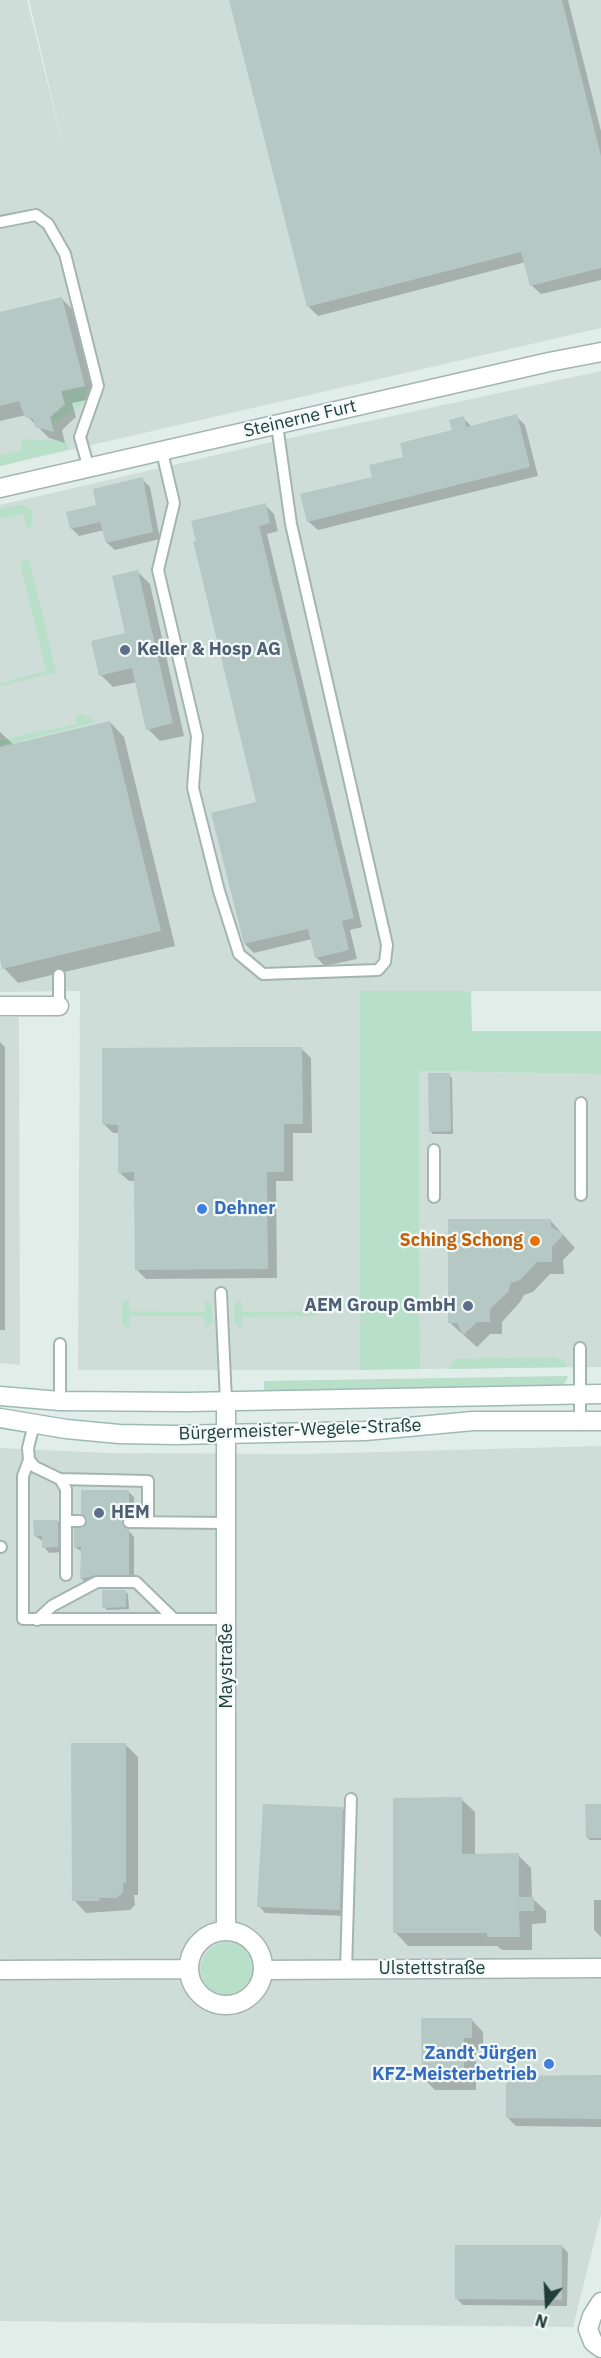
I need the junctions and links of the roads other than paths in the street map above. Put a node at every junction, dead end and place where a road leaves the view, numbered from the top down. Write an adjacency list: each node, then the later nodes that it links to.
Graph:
1 (0, 222): 5 (lane)
2 (601, 352): 3 (street, Steinerne Furt)
3 (277, 425): 4 (street, Steinerne Furt); 4 (lane)
4 (162, 452): 5 (street, Steinerne Furt)
5 (89, 469): 6 (street, Steinerne Furt)
6 (0, 488)
7 (59, 975): 9 (lane)
8 (0, 1006): 9 (street)
9 (59, 1006)
10 (581, 1103): 12 (lane)
11 (434, 1150): 13 (lane)
12 (581, 1196)
13 (434, 1197)
14 (221, 1293): 21 (lane)
15 (60, 1344): 20 (lane)
16 (580, 1348): 18 (lane)
17 (601, 1394): 18 (street, Bürgermeister-Wegele-Straße)
18 (580, 1395): 21 (street, Bürgermeister-Wegele-Straße); 23 (lane)
19 (0, 1396): 20 (street, Bürgermeister-Wegele-Straße)
20 (60, 1401): 21 (street, Bürgermeister-Wegele-Straße)
21 (226, 1401): 26 (street, Maystraße)
22 (0, 1418): 25 (street, Bürgermeister-Wegele-Straße)
23 (580, 1420): 24 (street, Bürgermeister-Wegele-Straße); 26 (street, Bürgermeister-Wegele-Straße)
24 (601, 1421)
25 (34, 1424): 26 (street, Bürgermeister-Wegele-Straße); 27 (lane)
26 (225, 1433): 33 (street, Maystraße)
27 (29, 1460): 28 (lane); 37 (lane)
28 (60, 1479): 29 (lane); 32 (lane)
29 (66, 1521): 30 (lane); 34 (lane)
30 (80, 1521)
31 (129, 1522): 32 (lane)
32 (148, 1522): 33 (lane)
33 (226, 1523): 36 (street, Maystraße)
34 (66, 1575)
35 (174, 1619): 36 (lane); 37 (lane); 37 (lane)
36 (227, 1619): 39 (street, Maystraße)
37 (37, 1620)
38 (351, 1799): 44 (lane)
39 (226, 1931): 41 (street); 43 (street)
40 (601, 1968): 44 (street, Ulstettstraße)
41 (189, 1969): 42 (street); 43 (street)
42 (0, 1970)
43 (264, 1970): 44 (street, Ulstettstraße)
44 (346, 1970)
45 (601, 2302): 46 (street)
46 (601, 2348)

